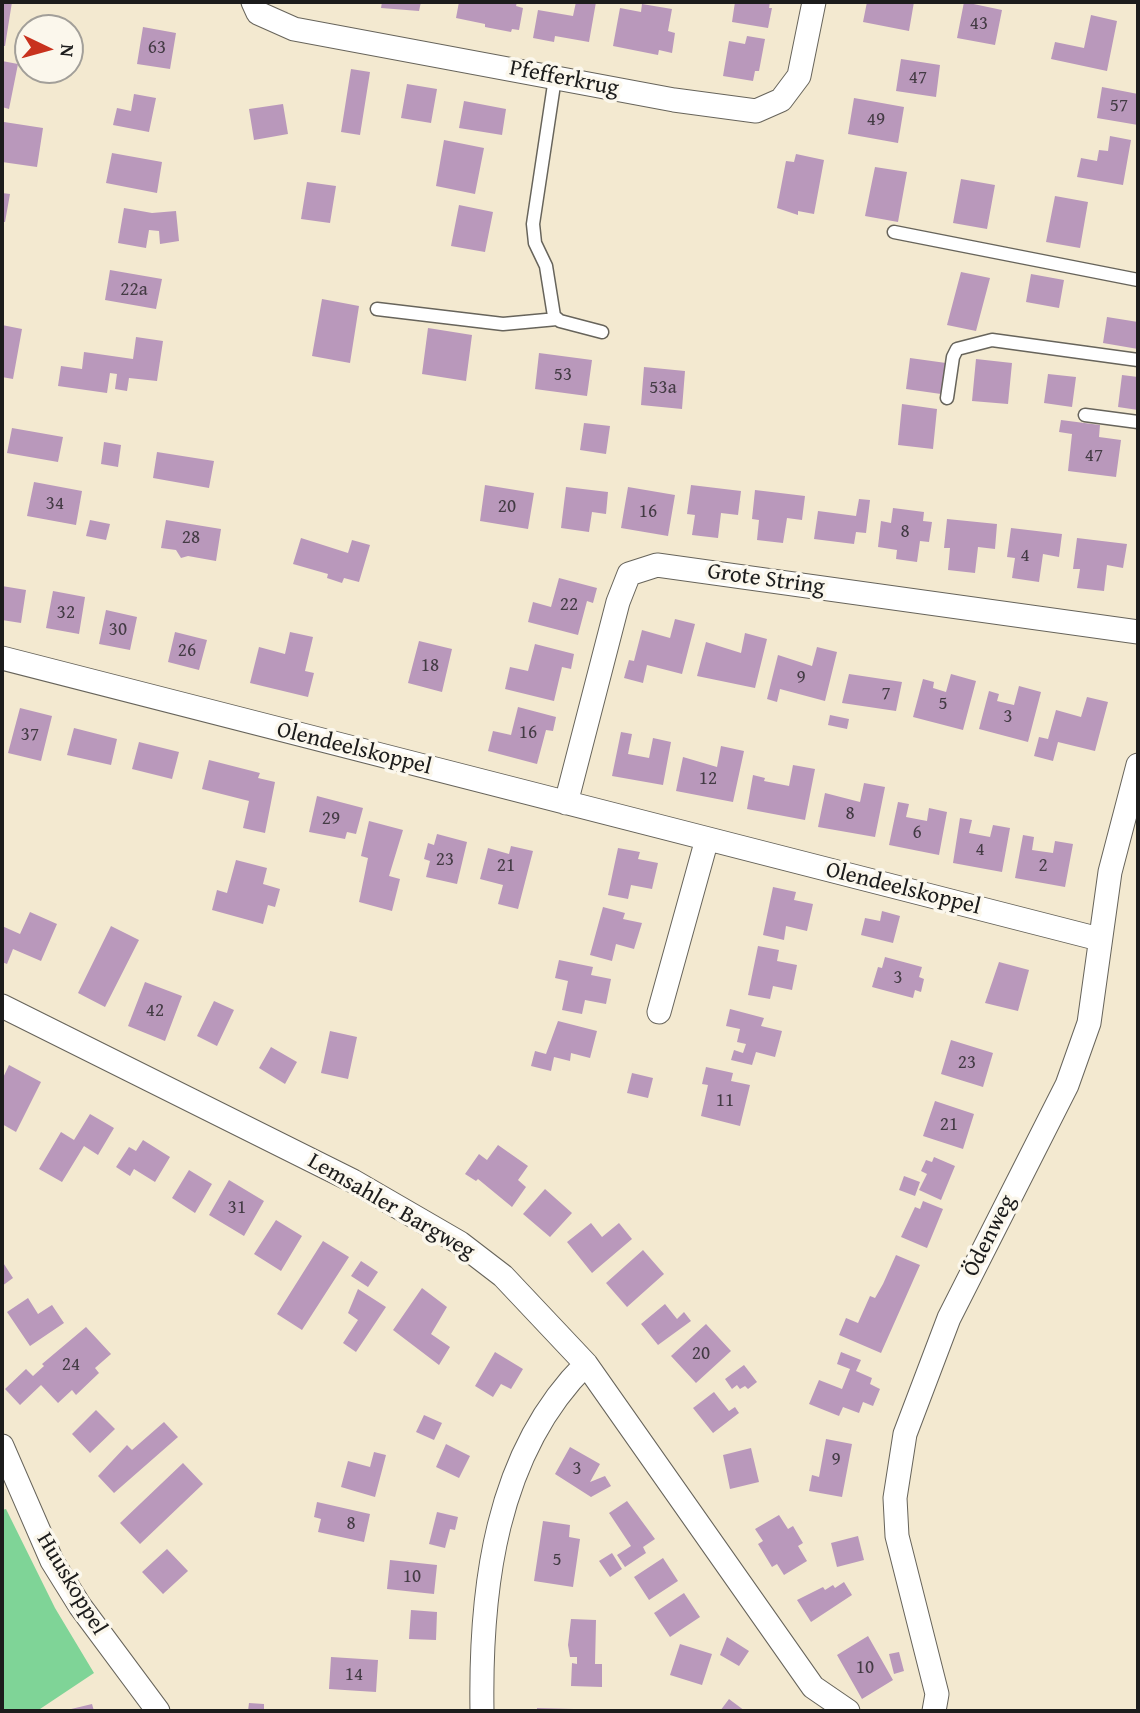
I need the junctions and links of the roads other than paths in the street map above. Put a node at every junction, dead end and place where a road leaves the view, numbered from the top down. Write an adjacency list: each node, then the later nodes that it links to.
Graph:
1 (253, 2): 3 (street, Pfefferkrug)
2 (814, 2): 3 (street, Pfefferkrug)
3 (555, 78): 7 (lane)
4 (894, 232): 5 (lane)
5 (1138, 280)
6 (377, 309): 7 (lane)
7 (557, 319): 8 (lane)
8 (602, 332)
9 (1138, 360): 10 (lane)
10 (947, 398)
11 (1085, 415): 12 (lane)
12 (1138, 422)
13 (1138, 632): 16 (street, Grote String)
14 (2, 658): 16 (street, Olendeelskoppel)
15 (1138, 765): 18 (street, Ödenweg)
16 (566, 803): 17 (street, Olendeelskoppel)
17 (707, 839): 18 (street, Olendeelskoppel); 20 (street)
18 (1099, 939): 26 (street, Ödenweg)
19 (2, 1006): 21 (street, Lemsahler Bargweg)
20 (659, 1012)
21 (586, 1364): 24 (street); 25 (street, Lemsahler Bargweg)
22 (2, 1446): 23 (street, Huuskoppel)
23 (158, 1711)
24 (482, 1711)
25 (848, 1711)
26 (934, 1711)

